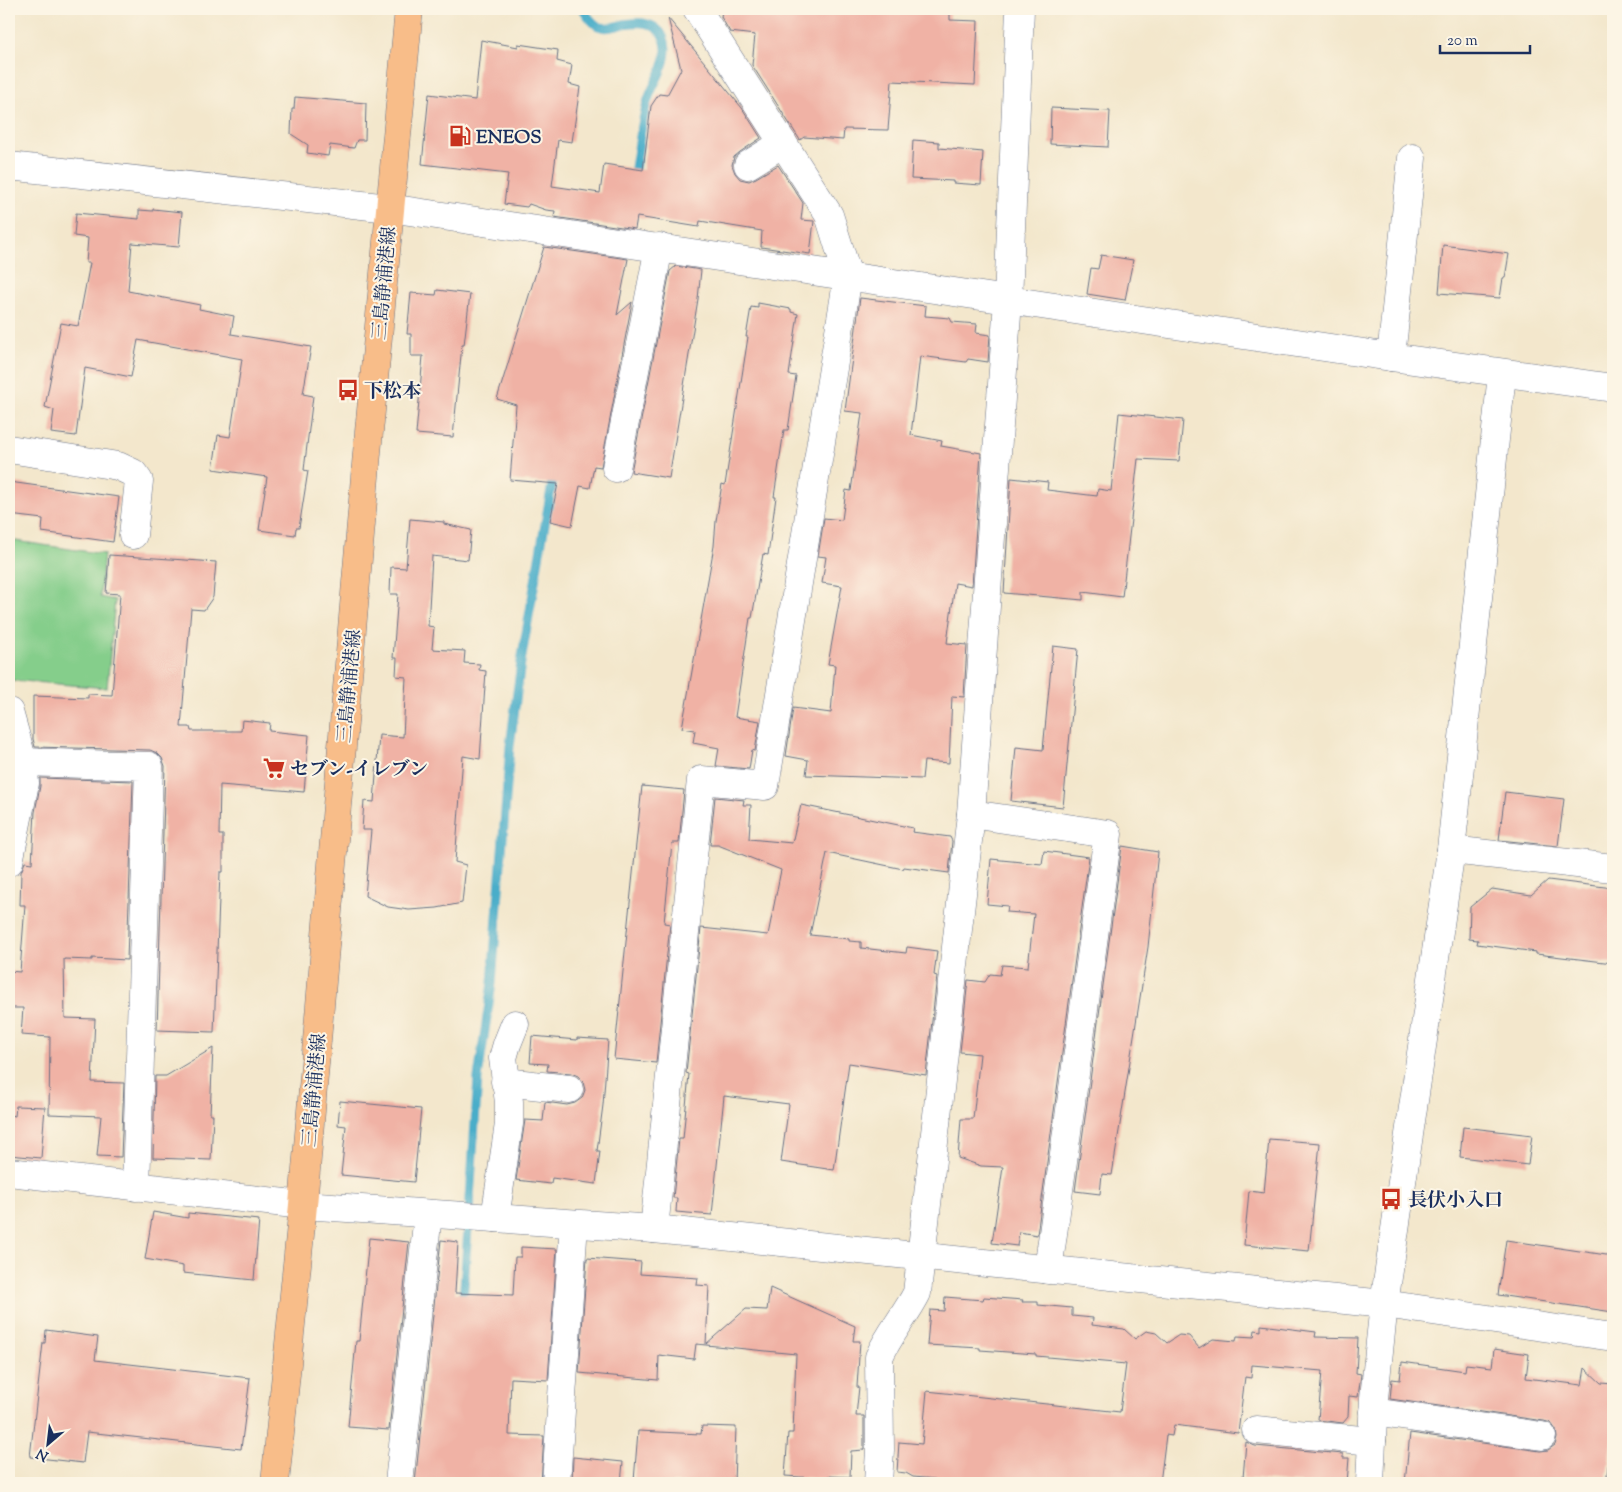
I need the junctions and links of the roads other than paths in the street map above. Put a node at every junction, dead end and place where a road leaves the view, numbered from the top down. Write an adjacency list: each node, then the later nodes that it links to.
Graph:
1 (410, 9): 8 (main road, 三島静浦港線)
2 (697, 9): 4 (street)
3 (1020, 9): 11 (street)
4 (784, 143): 6 (street); 10 (street)
5 (1412, 158): 12 (street)
6 (748, 165)
7 (9, 166): 8 (street)
8 (389, 208): 9 (street); 29 (main road, 三島静浦港線)
9 (659, 247): 10 (street); 16 (street)
10 (848, 276): 11 (street); 33 (street)
11 (1008, 301): 12 (street); 20 (street)
12 (1391, 357): 13 (street)
13 (1502, 374): 14 (street); 21 (street)
14 (1613, 388)
15 (9, 450): 17 (street)
16 (616, 468)
17 (133, 535)
18 (10, 712): 19 (street)
19 (23, 762): 22 (street); 28 (street)
20 (972, 814): 34 (street); 35 (street)
21 (1451, 850): 23 (street); 36 (street)
22 (9, 862)
23 (1613, 868)
24 (515, 1024): 25 (street)
25 (505, 1082): 26 (street); 31 (street)
26 (569, 1089)
27 (9, 1172): 28 (street)
28 (136, 1187): 29 (street)
29 (303, 1205): 30 (street); 42 (main road, 三島静浦港線)
30 (428, 1214): 31 (street); 43 (street)
31 (494, 1218): 32 (street)
32 (574, 1224): 33 (street); 44 (street)
33 (654, 1230): 34 (street)
34 (921, 1258): 35 (street); 45 (street)
35 (1048, 1270): 36 (street)
36 (1384, 1304): 37 (street); 38 (street)
37 (1613, 1337)
38 (1374, 1412): 40 (street); 41 (street)
39 (1256, 1430): 41 (street)
40 (1542, 1436)
41 (1372, 1441): 46 (street)
42 (275, 1483)
43 (399, 1483)
44 (556, 1483)
45 (878, 1483)
46 (1370, 1483)

